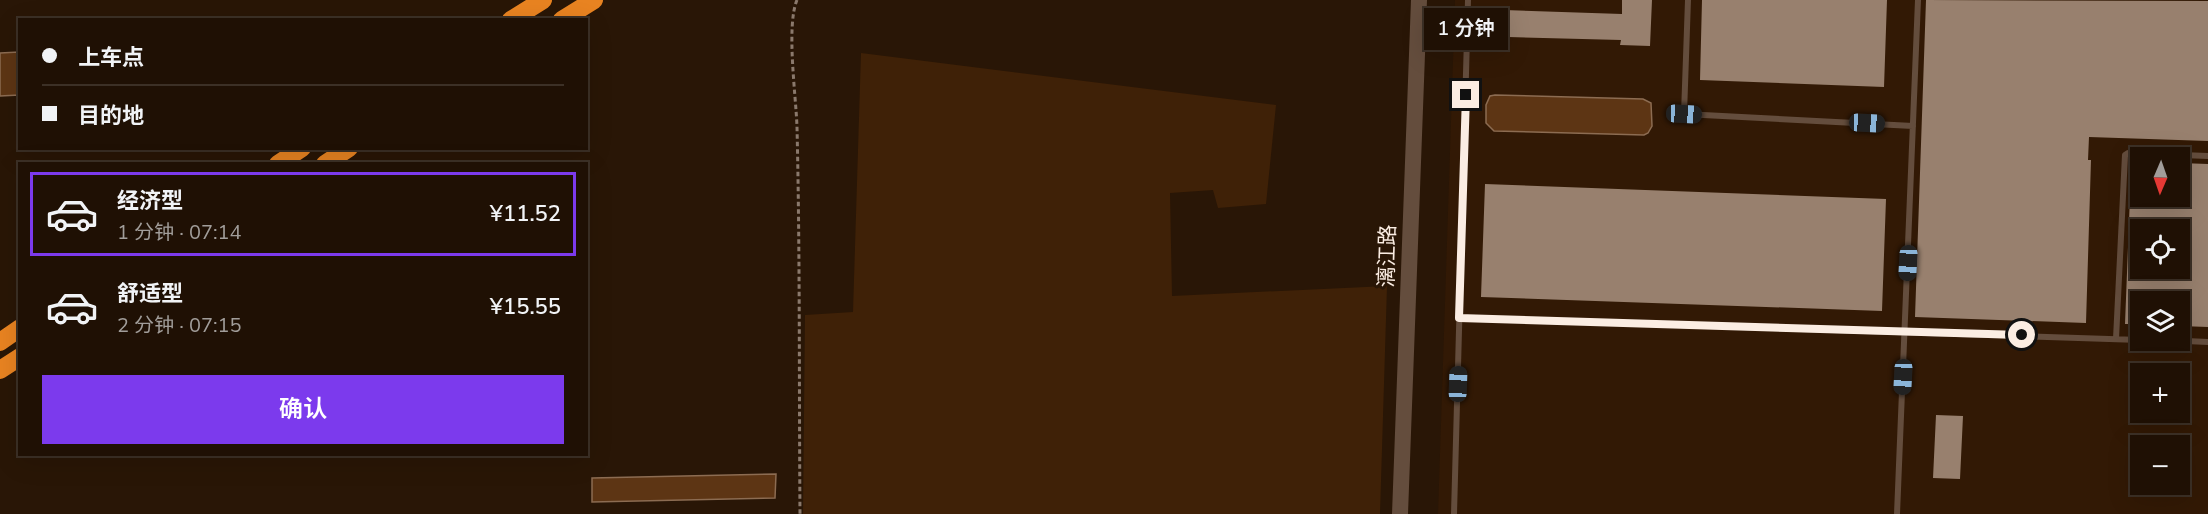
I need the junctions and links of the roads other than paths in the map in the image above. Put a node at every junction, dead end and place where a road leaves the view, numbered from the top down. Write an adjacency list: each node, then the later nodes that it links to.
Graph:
1 (543, 0): 7 (highway)
2 (594, 0): 8 (highway)
3 (1419, 0): 25 (street, 漓江路)
4 (1468, 0): 15 (lane)
5 (1688, 0): 9 (lane)
6 (1918, 0): 9 (lane)
7 (514, 18)
8 (565, 18)
9 (1913, 126): 17 (lane)
10 (299, 150): 13 (highway)
11 (347, 150): 14 (highway)
12 (2208, 156): 18 (lane)
13 (281, 162)
14 (328, 162)
15 (1459, 318): 17 (lane); 26 (lane)
16 (18, 329): 21 (highway)
17 (1905, 331): 18 (lane); 27 (lane)
18 (2116, 339): 19 (lane)
19 (2130, 340)
20 (2190, 341): 22 (lane)
21 (0, 342)
22 (2208, 342)
23 (18, 358): 24 (highway)
24 (0, 370)
25 (1400, 514)
26 (1454, 514)
27 (1897, 514)

